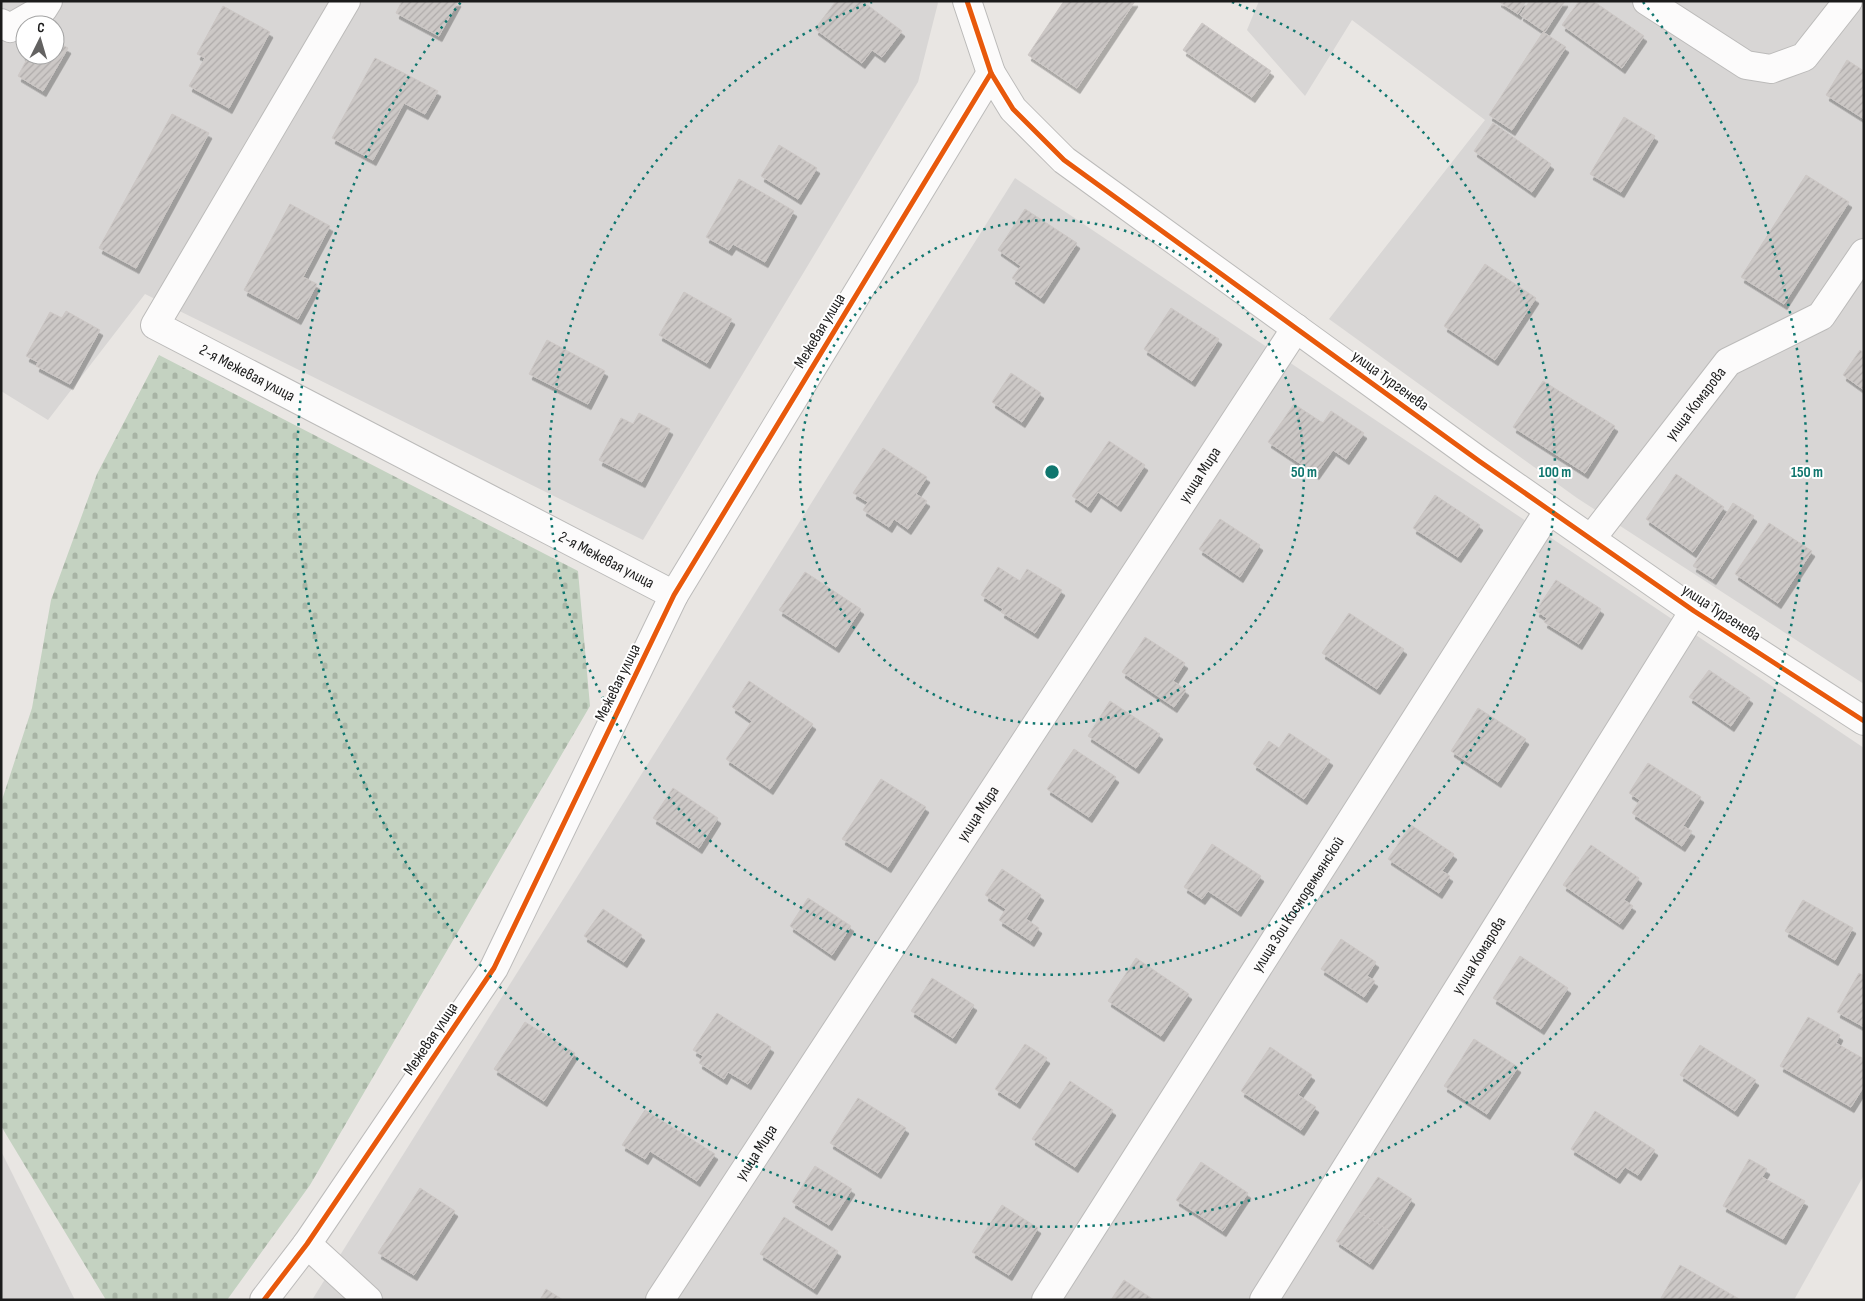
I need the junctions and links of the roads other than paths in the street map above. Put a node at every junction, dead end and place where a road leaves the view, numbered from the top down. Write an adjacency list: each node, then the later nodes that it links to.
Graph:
1 (48, 1): 6 (street)
2 (346, 1): 12 (street, 2-я Межевая улица)
3 (967, 1): 7 (street, улица Тургенева)
4 (1647, 1): 5 (street)
5 (1848, 1)
6 (1, 23)
7 (991, 73): 9 (street, улица Тургенева); 12 (street, Межевая улица)
8 (1864, 253): 11 (street, улица Комарова)
9 (1296, 328): 10 (street, улица Тургенева); 18 (street, улица Мира)
10 (1549, 510): 11 (street, улица Тургенева); 19 (street, улица Зои Космодемьянской)
11 (1591, 539): 13 (street, улица Тургенева)
12 (674, 594): 15 (street, Межевая улица)
13 (1694, 611): 14 (street, улица Тургенева); 20 (street, улица Комарова)
14 (1864, 721)
15 (307, 1244): 16 (street, Межевая улица); 17 (street)
16 (264, 1300)
17 (368, 1300)
18 (660, 1300)
19 (1046, 1300)
20 (1264, 1300)

